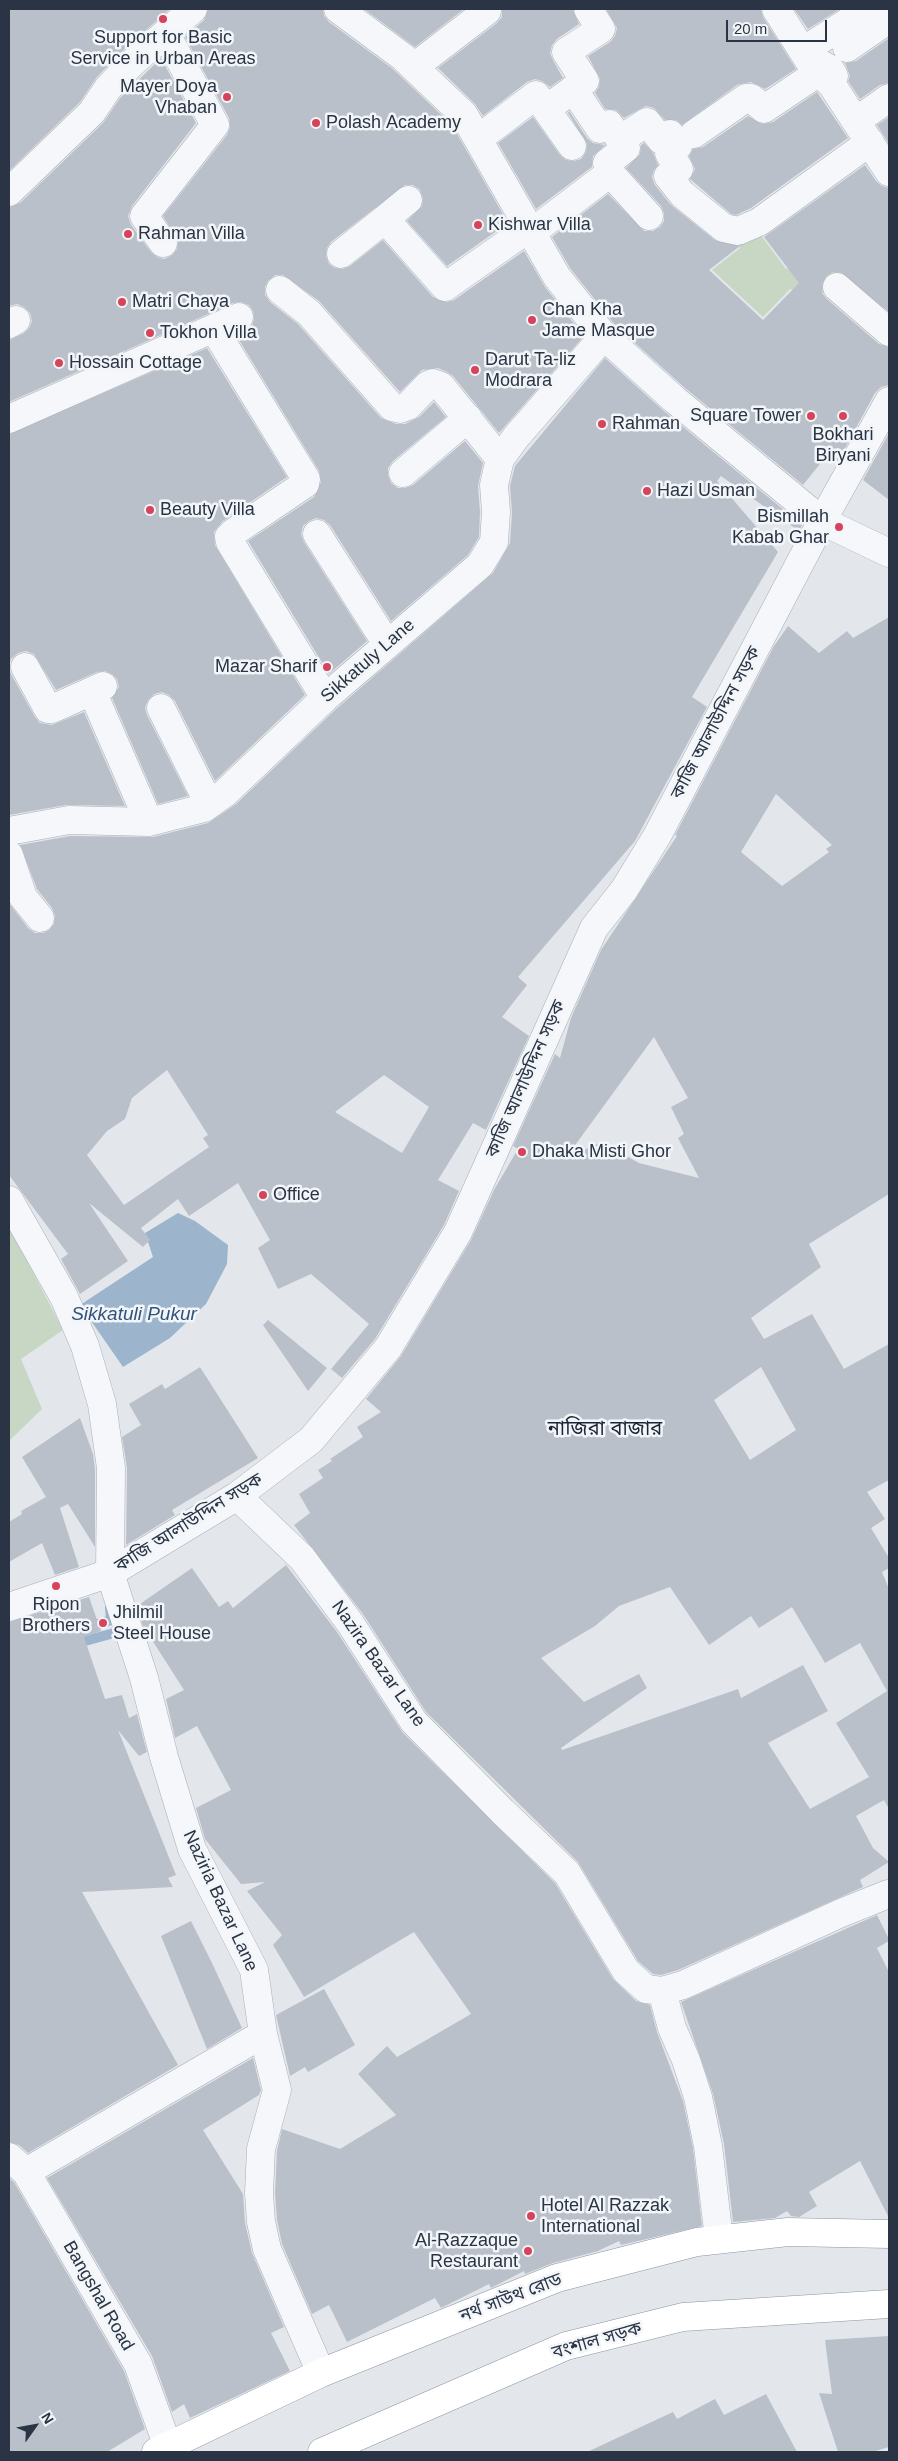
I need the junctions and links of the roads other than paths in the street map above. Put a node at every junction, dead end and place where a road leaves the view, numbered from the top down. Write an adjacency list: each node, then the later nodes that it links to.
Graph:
1 (193, 9): 8 (street)
2 (338, 9): 11 (street)
3 (588, 9): 12 (street)
4 (776, 9): 10 (street)
5 (864, 10): 10 (street)
6 (487, 11): 11 (street)
7 (889, 19): 9 (street)
8 (166, 34): 22 (street); 27 (street)
9 (847, 48)
10 (803, 51): 15 (street)
11 (414, 67): 17 (street)
12 (573, 89): 14 (street); 18 (street)
13 (889, 98): 15 (street)
14 (546, 109): 17 (street); 19 (street)
15 (858, 120): 16 (street); 18 (street); 21 (street)
16 (694, 134)
17 (478, 139): 26 (street)
18 (620, 140): 20 (street)
19 (572, 146)
20 (610, 170): 24 (street); 26 (street)
21 (889, 172)
22 (9, 192)
23 (408, 200): 25 (street)
24 (649, 216)
25 (385, 219): 26 (street); 28 (street)
26 (530, 230): 34 (street)
27 (163, 243)
28 (341, 254)
29 (838, 287): 33 (street)
30 (280, 290): 36 (street)
31 (239, 317): 32 (street)
32 (214, 329): 37 (street); 45 (street)
33 (889, 332)
34 (604, 336): 38 (street, Sikkatuly Lane); 40 (street)
35 (889, 401): 40 (street, কাজি আলাউদ্দিন সড়ক)
36 (468, 418): 38 (street); 39 (street)
37 (9, 419)
38 (500, 459): 43 (street, Sikkatuly Lane)
39 (403, 472)
40 (822, 520): 42 (street); 53 (street, কাজি আলাউদ্দিন সড়ক)
41 (317, 534): 43 (street)
42 (889, 553)
43 (388, 644): 45 (street, Sikkatuly Lane)
44 (25, 667): 48 (street)
45 (325, 698): 47 (street, Sikkatuly Lane)
46 (161, 708): 47 (street)
47 (209, 804): 48 (street, Sikkatuly Lane)
48 (149, 822): 49 (street, Sikkatuly Lane)
49 (9, 831)
50 (9, 855): 51 (street)
51 (40, 918)
52 (9, 1200): 54 (street, Naziria Bazar Lane)
53 (237, 1496): 54 (street, কাজি আলাউদ্দিন সড়ক); 57 (street, Nazira Bazar Lane)
54 (110, 1573): 55 (street, কাজি আলাউদ্দিন সড়ক); 58 (street, Naziria Bazar Lane)
55 (9, 1607)
56 (889, 1891): 57 (street)
57 (662, 1991): 61 (street)
58 (263, 2034): 59 (street); 63 (street, Naziria Bazar Lane)
59 (17, 2165): 64 (street, Bangshal Road)
60 (889, 2234): 61 (highway, নর্থ সাউথ রোড)
61 (719, 2239): 63 (highway, নর্থ সাউথ রোড)
62 (889, 2304): 65 (highway, বংশাল সড়ক)
63 (321, 2373): 64 (highway, নর্থ সাউথ রোড)
64 (165, 2450)
65 (322, 2452)

